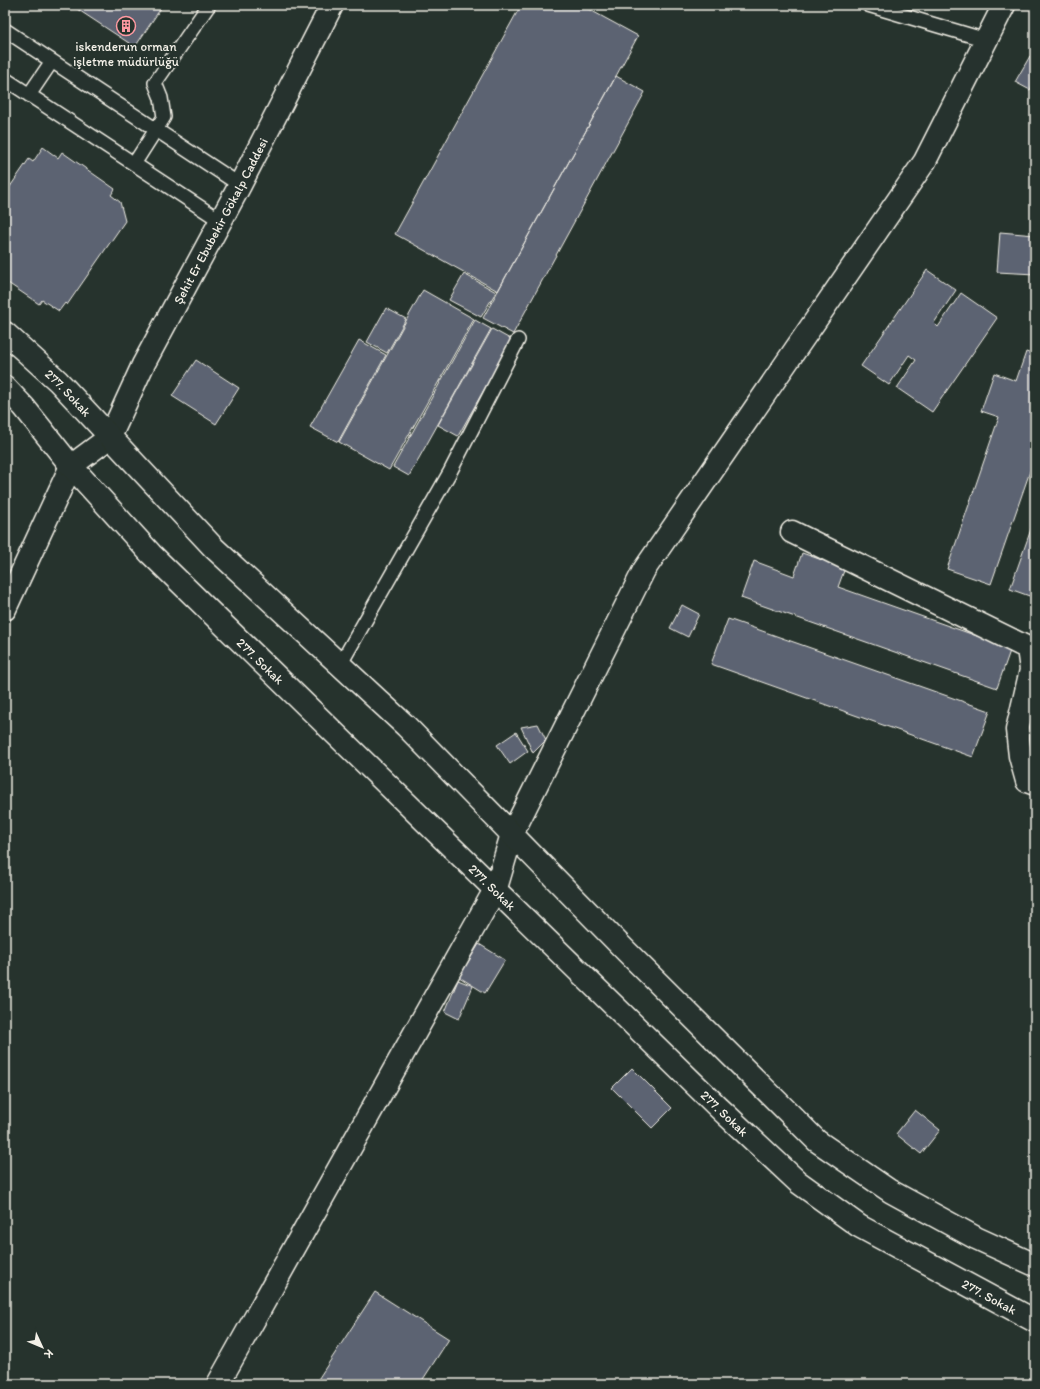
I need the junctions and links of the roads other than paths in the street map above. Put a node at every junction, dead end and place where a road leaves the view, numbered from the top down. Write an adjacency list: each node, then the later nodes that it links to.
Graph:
1 (209, 5): 10 (lane)
2 (332, 5): 12 (street, Şehit Er Ebubekir Gökalp Caddesi)
3 (868, 5): 6 (lane)
4 (1004, 5): 6 (street)
5 (5, 30): 7 (lane)
6 (986, 40): 23 (street)
7 (52, 61): 9 (lane); 10 (lane)
8 (5, 79): 9 (lane)
9 (29, 95): 11 (lane)
10 (156, 130): 11 (lane); 12 (lane)
11 (134, 164): 13 (lane)
12 (240, 185): 13 (street, Şehit Er Ebubekir Gökalp Caddesi)
13 (221, 221): 17 (street, Şehit Er Ebubekir Gökalp Caddesi)
14 (5, 333): 17 (street, 277. Sokak)
15 (518, 340): 21 (lane)
16 (5, 387): 18 (street, 277. Sokak)
17 (110, 437): 18 (street); 21 (street, 277. Sokak)
18 (71, 466): 20 (street); 24 (street, 277. Sokak)
19 (792, 532): 22 (street)
20 (5, 609)
21 (340, 665): 23 (street, 277. Sokak)
22 (1035, 784)
23 (512, 834): 24 (street); 25 (street, 277. Sokak)
24 (496, 888): 26 (street, 277. Sokak); 27 (street)
25 (1035, 1265)
26 (1035, 1321)
27 (218, 1384)

